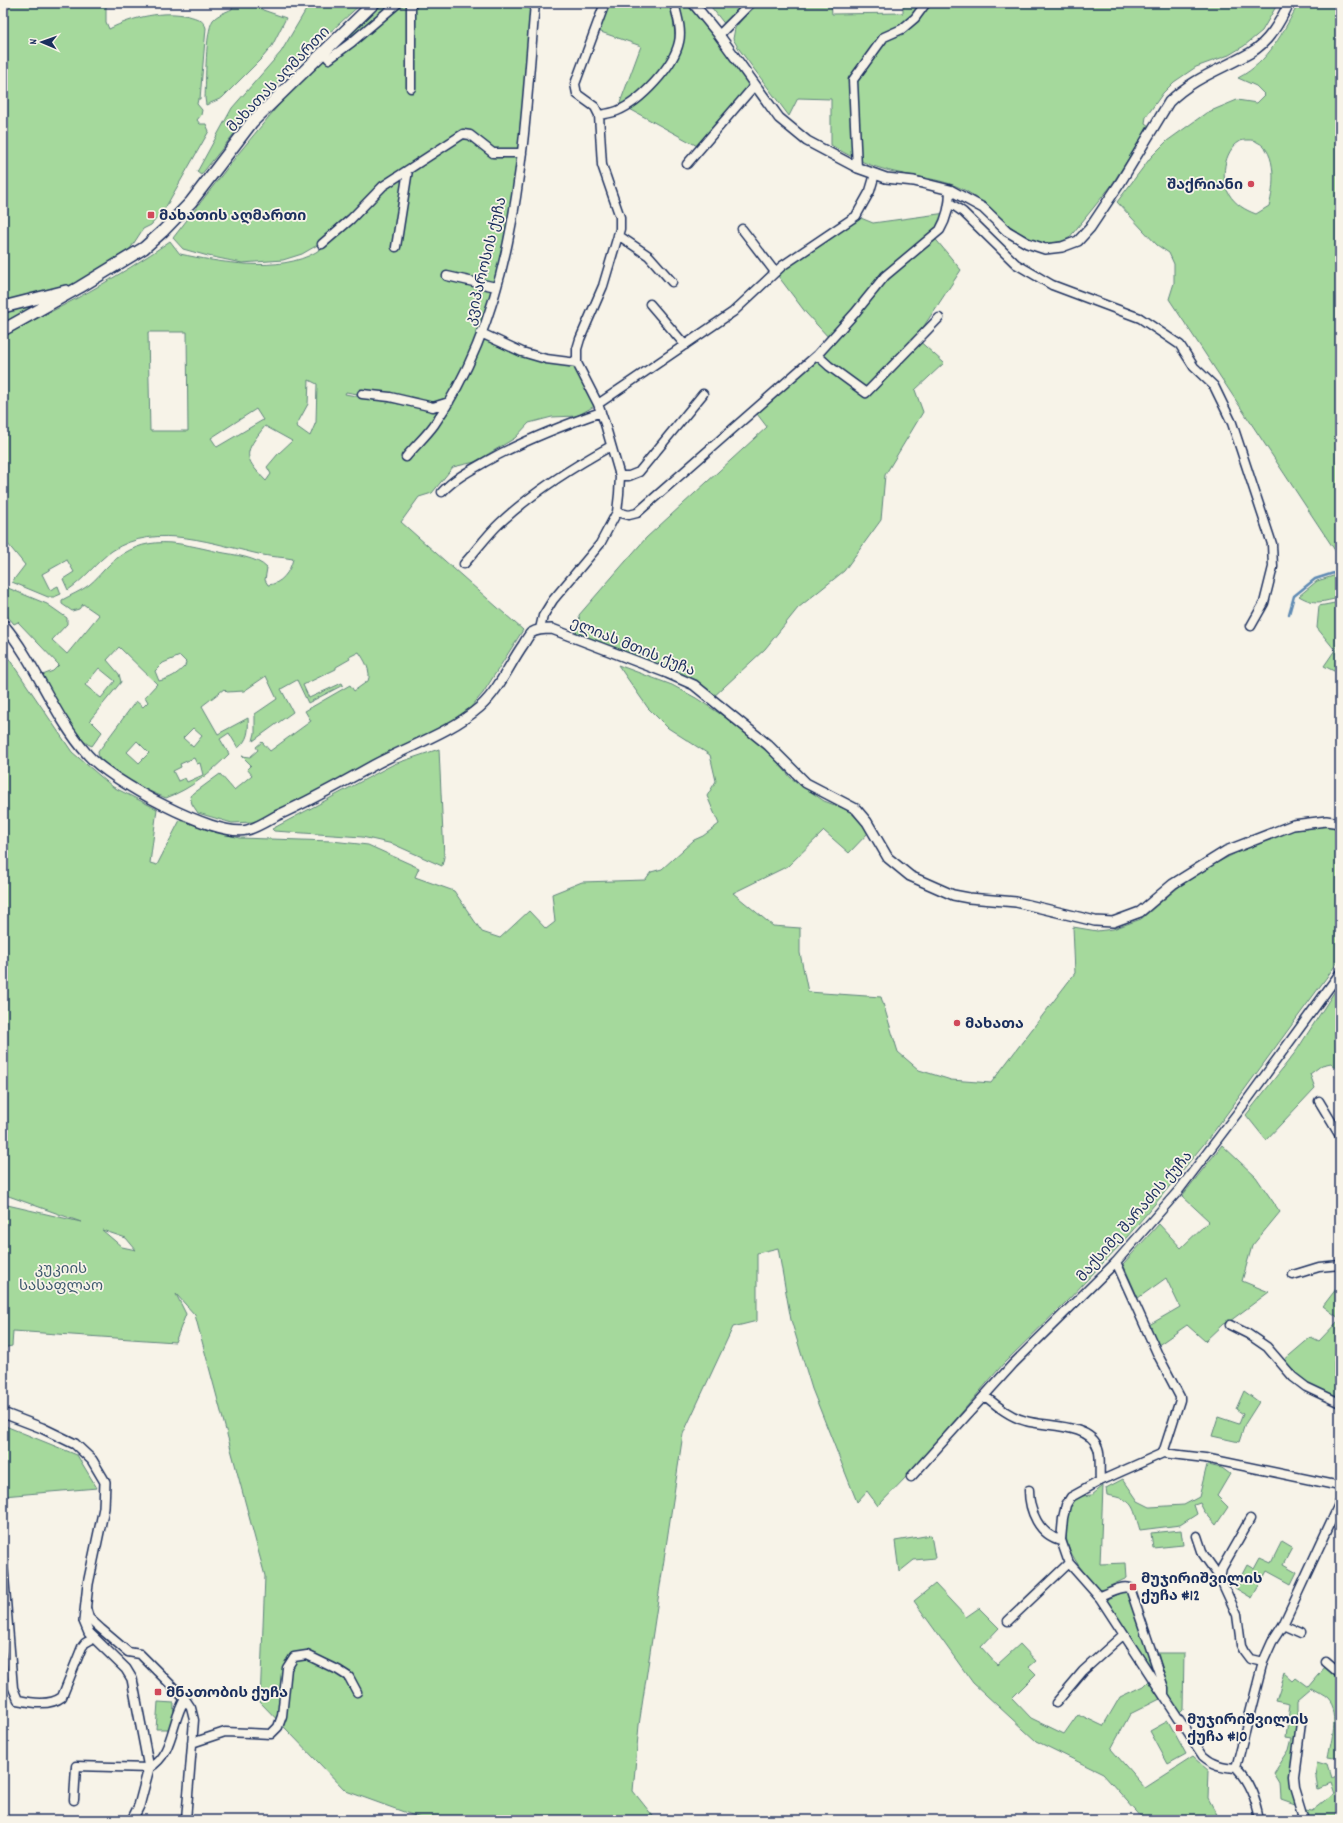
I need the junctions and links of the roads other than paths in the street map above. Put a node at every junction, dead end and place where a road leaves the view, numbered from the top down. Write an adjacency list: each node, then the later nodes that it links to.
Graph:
1 (374, 3): 12 (main road, მახათას აღმართი)
2 (398, 3): 12 (street)
3 (411, 3): 14 (street)
4 (535, 3): 16 (street, კვიპაროსის ქუჩა)
5 (605, 3): 15 (street)
6 (674, 3): 15 (street)
7 (693, 3): 11 (street)
8 (751, 3): 11 (street)
9 (926, 3): 18 (street)
10 (1289, 3): 21 (street)
11 (720, 35): 13 (street)
12 (323, 52): 30 (main road, მახათას აღმართი)
13 (755, 85): 17 (street); 18 (street)
14 (411, 88)
15 (599, 115): 24 (street)
16 (522, 153): 19 (street); 31 (street, კვიპაროსის ქუჩა)
17 (687, 164)
18 (857, 168): 20 (street)
19 (408, 170): 25 (street); 26 (street)
20 (875, 174): 21 (street); 27 (street)
21 (950, 190): 22 (street)
22 (950, 202): 38 (street); 51 (street)
23 (742, 230): 27 (street)
24 (618, 236): 29 (street); 39 (street)
25 (322, 244)
26 (396, 247)
27 (775, 272): 37 (street)
28 (447, 276): 31 (street)
29 (672, 282)
30 (80, 287): 33 (main road, მახათას აღმართი); 35 (main road, მახათას აღმართი)
31 (496, 287): 36 (street, კვიპაროსის ქუჩა)
32 (650, 304): 37 (street)
33 (3, 307)
34 (939, 318): 38 (street)
35 (3, 330)
36 (481, 334): 39 (street); 42 (street, კვიპაროსის ქუჩა)
37 (685, 345): 43 (street)
38 (817, 354): 48 (street)
39 (577, 363): 43 (street)
40 (362, 394): 42 (street)
41 (703, 394): 46 (street)
42 (448, 402): 45 (street, კვიპაროსის ქუჩა)
43 (599, 408): 44 (street); 47 (street)
44 (611, 446): 46 (street); 49 (street)
45 (406, 457)
46 (620, 476): 48 (street)
47 (442, 492)
48 (617, 512): 52 (street)
49 (464, 564)
50 (3, 624): 52 (street)
51 (1251, 626)
52 (540, 629): 53 (street, ელიას მთის ქუჩა)
53 (1340, 823)
54 (1340, 973): 57 (street, მაქსიმე შარაძის ქუჩა)
55 (1319, 1101): 56 (street)
56 (1340, 1136)
57 (1116, 1262): 61 (street, მაქსიმე შარაძის ქუჩა); 64 (street)
58 (1340, 1265): 59 (street)
59 (1293, 1275)
60 (1230, 1325): 62 (street)
61 (985, 1396): 65 (street, მაქსიმე შარაძის ქუჩა); 66 (street)
62 (1340, 1403)
63 (3, 1413): 77 (street)
64 (1163, 1453): 66 (street); 67 (street)
65 (911, 1477)
66 (1100, 1481): 72 (street)
67 (1340, 1486)
68 (1029, 1490): 72 (street)
69 (1340, 1502): 79 (street)
70 (1250, 1519): 75 (street)
71 (1197, 1536): 75 (street)
72 (1061, 1540): 74 (street)
73 (3, 1563): 82 (street)
74 (1069, 1563): 76 (street); 78 (street)
75 (1220, 1578): 83 (street)
76 (1100, 1598): 81 (street); 87 (street)
77 (85, 1604): 82 (street); 88 (street)
78 (1008, 1621)
79 (1283, 1624): 80 (street); 83 (street)
80 (1301, 1633)
81 (1123, 1634): 87 (street); 89 (street)
82 (94, 1638): 92 (street)
83 (1263, 1662): 93 (street)
84 (1326, 1662): 85 (street)
85 (1340, 1674)
86 (357, 1692): 91 (street)
87 (1164, 1696): 93 (street)
88 (185, 1699): 91 (street); 92 (street)
89 (1056, 1703)
90 (1301, 1723): 98 (street)
91 (192, 1743): 96 (street)
92 (149, 1768): 94 (street); 95 (street)
93 (1236, 1768): 97 (street)
94 (74, 1800)
95 (132, 1820)
96 (186, 1820)
97 (1260, 1820)
98 (1305, 1820)

